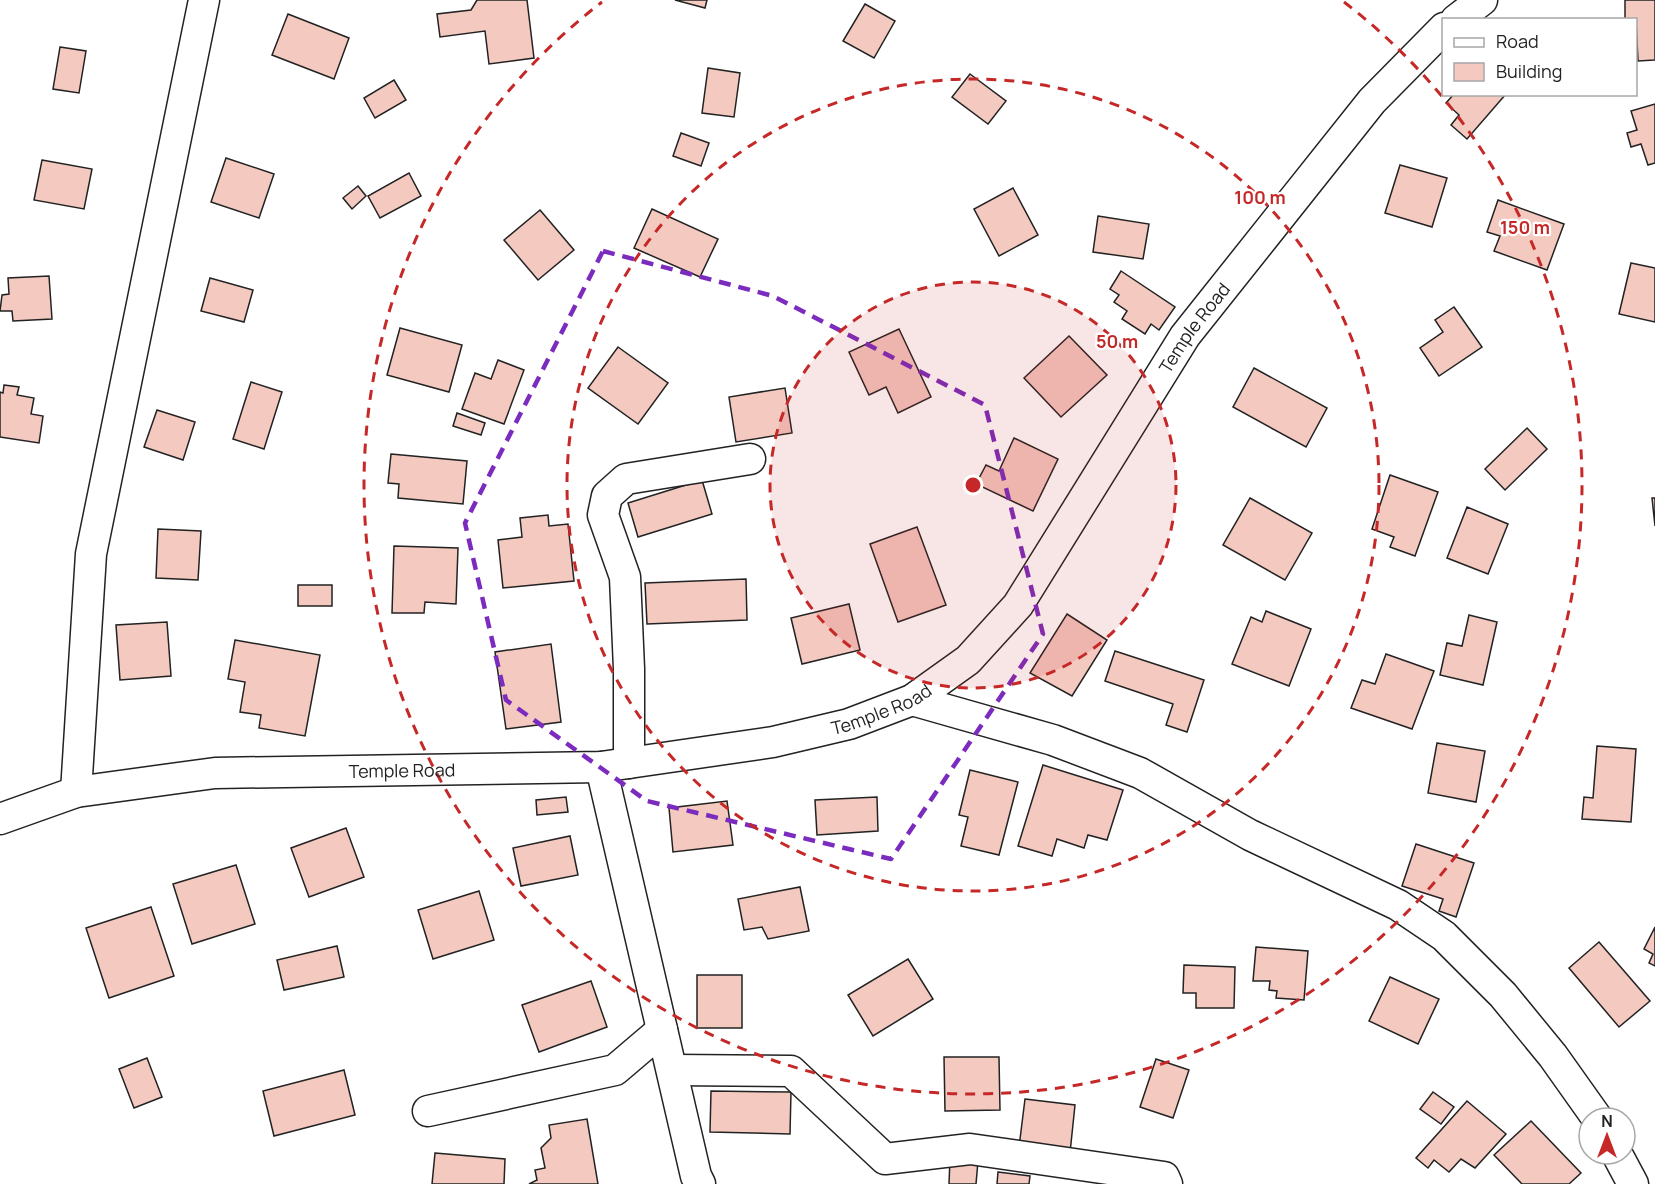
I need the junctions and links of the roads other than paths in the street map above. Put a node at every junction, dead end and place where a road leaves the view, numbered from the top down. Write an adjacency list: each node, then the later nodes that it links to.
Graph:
1 (204, 0): 8 (street)
2 (1482, 0): 3 (street)
3 (1459, 18)
4 (1442, 29): 6 (street, Temple Road)
5 (750, 459): 7 (street)
6 (912, 700): 7 (street, Temple Road); 12 (street)
7 (615, 765): 8 (street, Temple Road); 10 (street)
8 (76, 792): 9 (street, Temple Road)
9 (0, 819)
10 (662, 1030): 11 (street); 13 (street)
11 (672, 1070): 15 (street); 16 (street)
12 (1588, 1106)
13 (428, 1111)
14 (1623, 1166): 17 (street)
15 (700, 1184)
16 (1167, 1184)
17 (1633, 1184)

